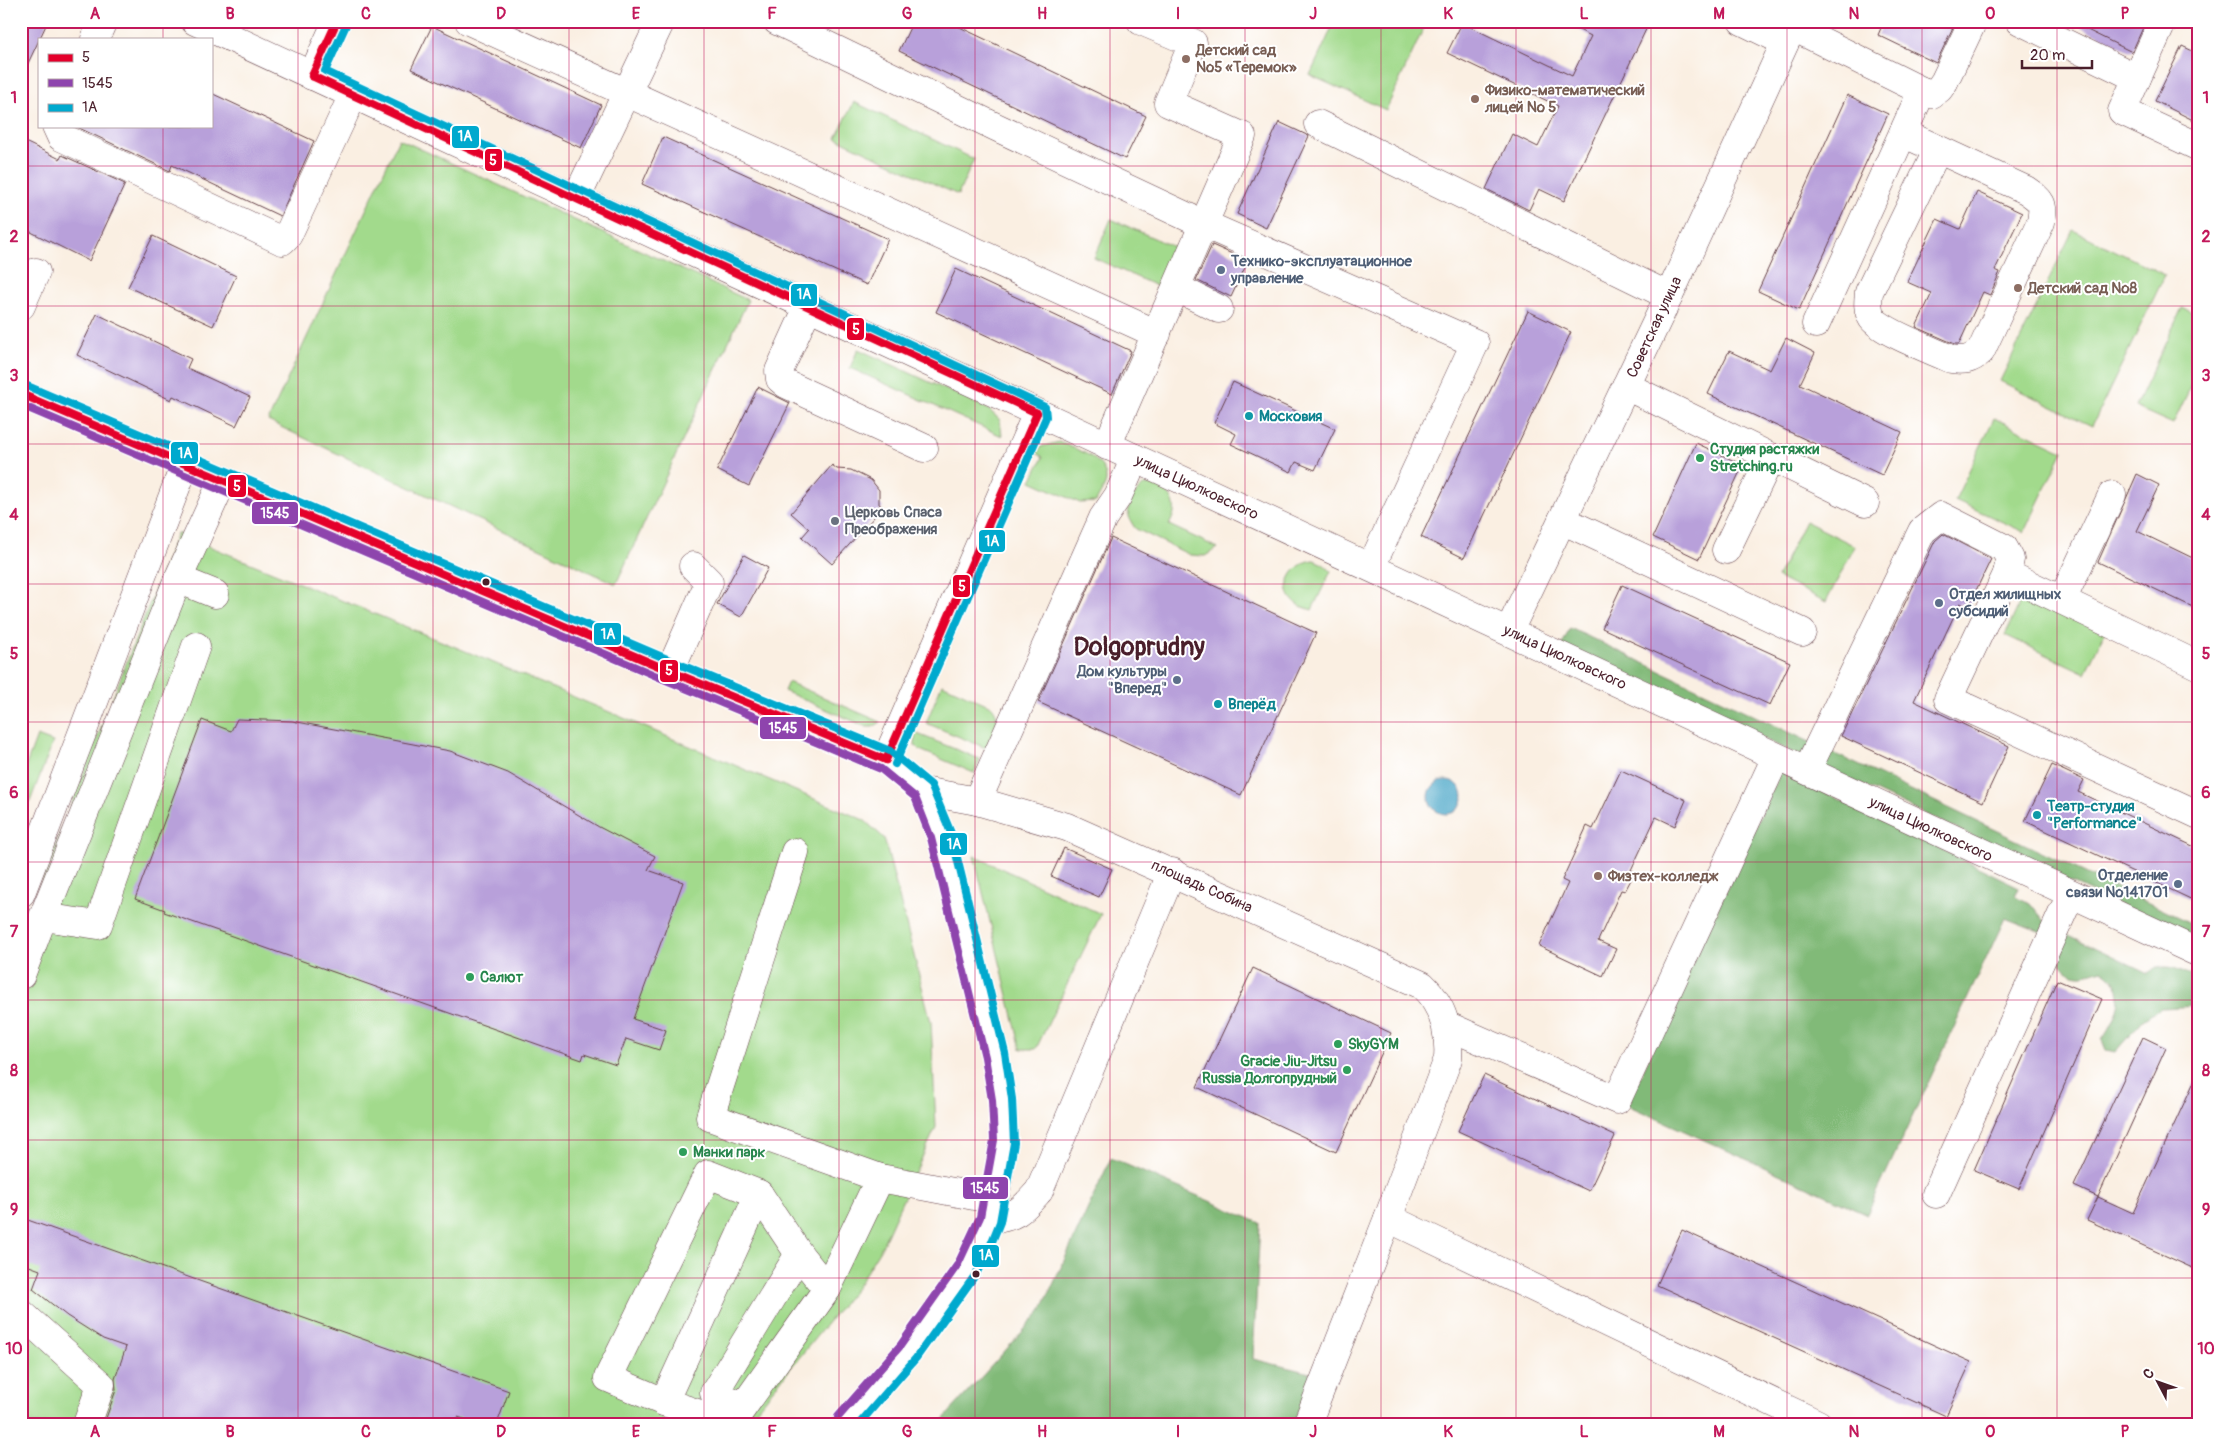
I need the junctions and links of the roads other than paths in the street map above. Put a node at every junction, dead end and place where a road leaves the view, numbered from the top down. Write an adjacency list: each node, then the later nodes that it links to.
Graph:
1 (103, 21): 13 (street)
2 (195, 21): 14 (street, улица Циолковского)
3 (337, 21): 14 (street)
4 (469, 21): 17 (street)
5 (661, 21): 17 (street)
6 (778, 21): 25 (street)
7 (1141, 21): 25 (street)
8 (1742, 21): 12 (street)
9 (1972, 21): 16 (street)
10 (2020, 21): 15 (street)
11 (2163, 21): 15 (street)
12 (1791, 30): 16 (street); 28 (street, Советская улица)
13 (95, 38)
14 (312, 76): 18 (street, улица Циолковского)
15 (2137, 78): 22 (street)
16 (1922, 91): 21 (street)
17 (626, 93): 24 (street); 33 (street)
18 (353, 95): 20 (street); 24 (street, улица Циолковского)
19 (1318, 124): 28 (street)
20 (57, 128)
21 (1903, 133): 23 (street); 32 (street)
22 (2199, 147)
23 (1938, 149): 23 (street)
24 (576, 199): 30 (street, улица Циолковского)
25 (1205, 224): 27 (street); 48 (street)
26 (36, 272): 29 (street)
27 (1177, 288): 31 (street); 33 (street)
28 (1669, 296): 34 (street, Советская улица)
29 (21, 306)
30 (808, 307): 36 (street, улица Циолковского); 38 (street)
31 (1219, 309)
32 (1816, 324)
33 (1157, 334): 37 (street)
34 (1626, 386): 39 (street); 45 (street, Советская улица)
35 (21, 394): 41 (street)
36 (1037, 413): 37 (street, улица Циолковского); 59 (street)
37 (1107, 446): 40 (street, улица Циолковского)
38 (924, 448)
39 (1771, 457): 44 (street); 46 (street)
40 (1135, 458): 48 (street, улица Циолковского); 62 (street)
41 (185, 464): 42 (street); 66 (street)
42 (223, 480): 50 (street); 57 (street)
43 (2112, 495): 52 (street)
44 (1865, 503)
45 (1562, 520): 53 (street, Советская улица); 54 (street)
46 (1726, 550)
47 (692, 566): 57 (street)
48 (1370, 567): 53 (street, улица Циолковского)
49 (2007, 574): 52 (street); 60 (street); 63 (street)
50 (178, 579): 51 (street); 68 (street)
51 (215, 594)
52 (2062, 600): 56 (street)
53 (1508, 631): 58 (street, улица Циолковского)
54 (1802, 632)
55 (196, 646): 68 (street)
56 (2199, 666)
57 (670, 671): 59 (street)
58 (1776, 757): 60 (street, улица Циолковского); 71 (street)
59 (886, 760): 61 (street)
60 (1807, 770): 67 (street, улица Циолковского)
61 (923, 791): 62 (street, площадь Собина); 75 (street)
62 (977, 801): 65 (street, площадь Собина)
63 (2197, 810)
64 (795, 852): 72 (street)
65 (1172, 872): 71 (street, площадь Собина); 75 (street)
66 (21, 893)
67 (2071, 894): 69 (street, улица Циолковского); 74 (street)
68 (43, 917): 70 (street)
69 (2199, 953)
70 (21, 975)
71 (1446, 1025): 76 (street)
72 (880, 1178): 75 (street); 78 (street)
73 (759, 1194): 77 (street); 80 (street); 80 (street)
74 (1936, 1194)
75 (992, 1210): 83 (street)
76 (1388, 1218): 84 (street); 85 (street)
77 (798, 1254): 78 (street); 81 (street)
78 (827, 1289): 81 (street)
79 (21, 1313): 82 (street)
80 (664, 1402): 81 (street)
81 (734, 1418)
82 (87, 1424)
83 (846, 1424)
84 (1306, 1424)
85 (1818, 1424)

